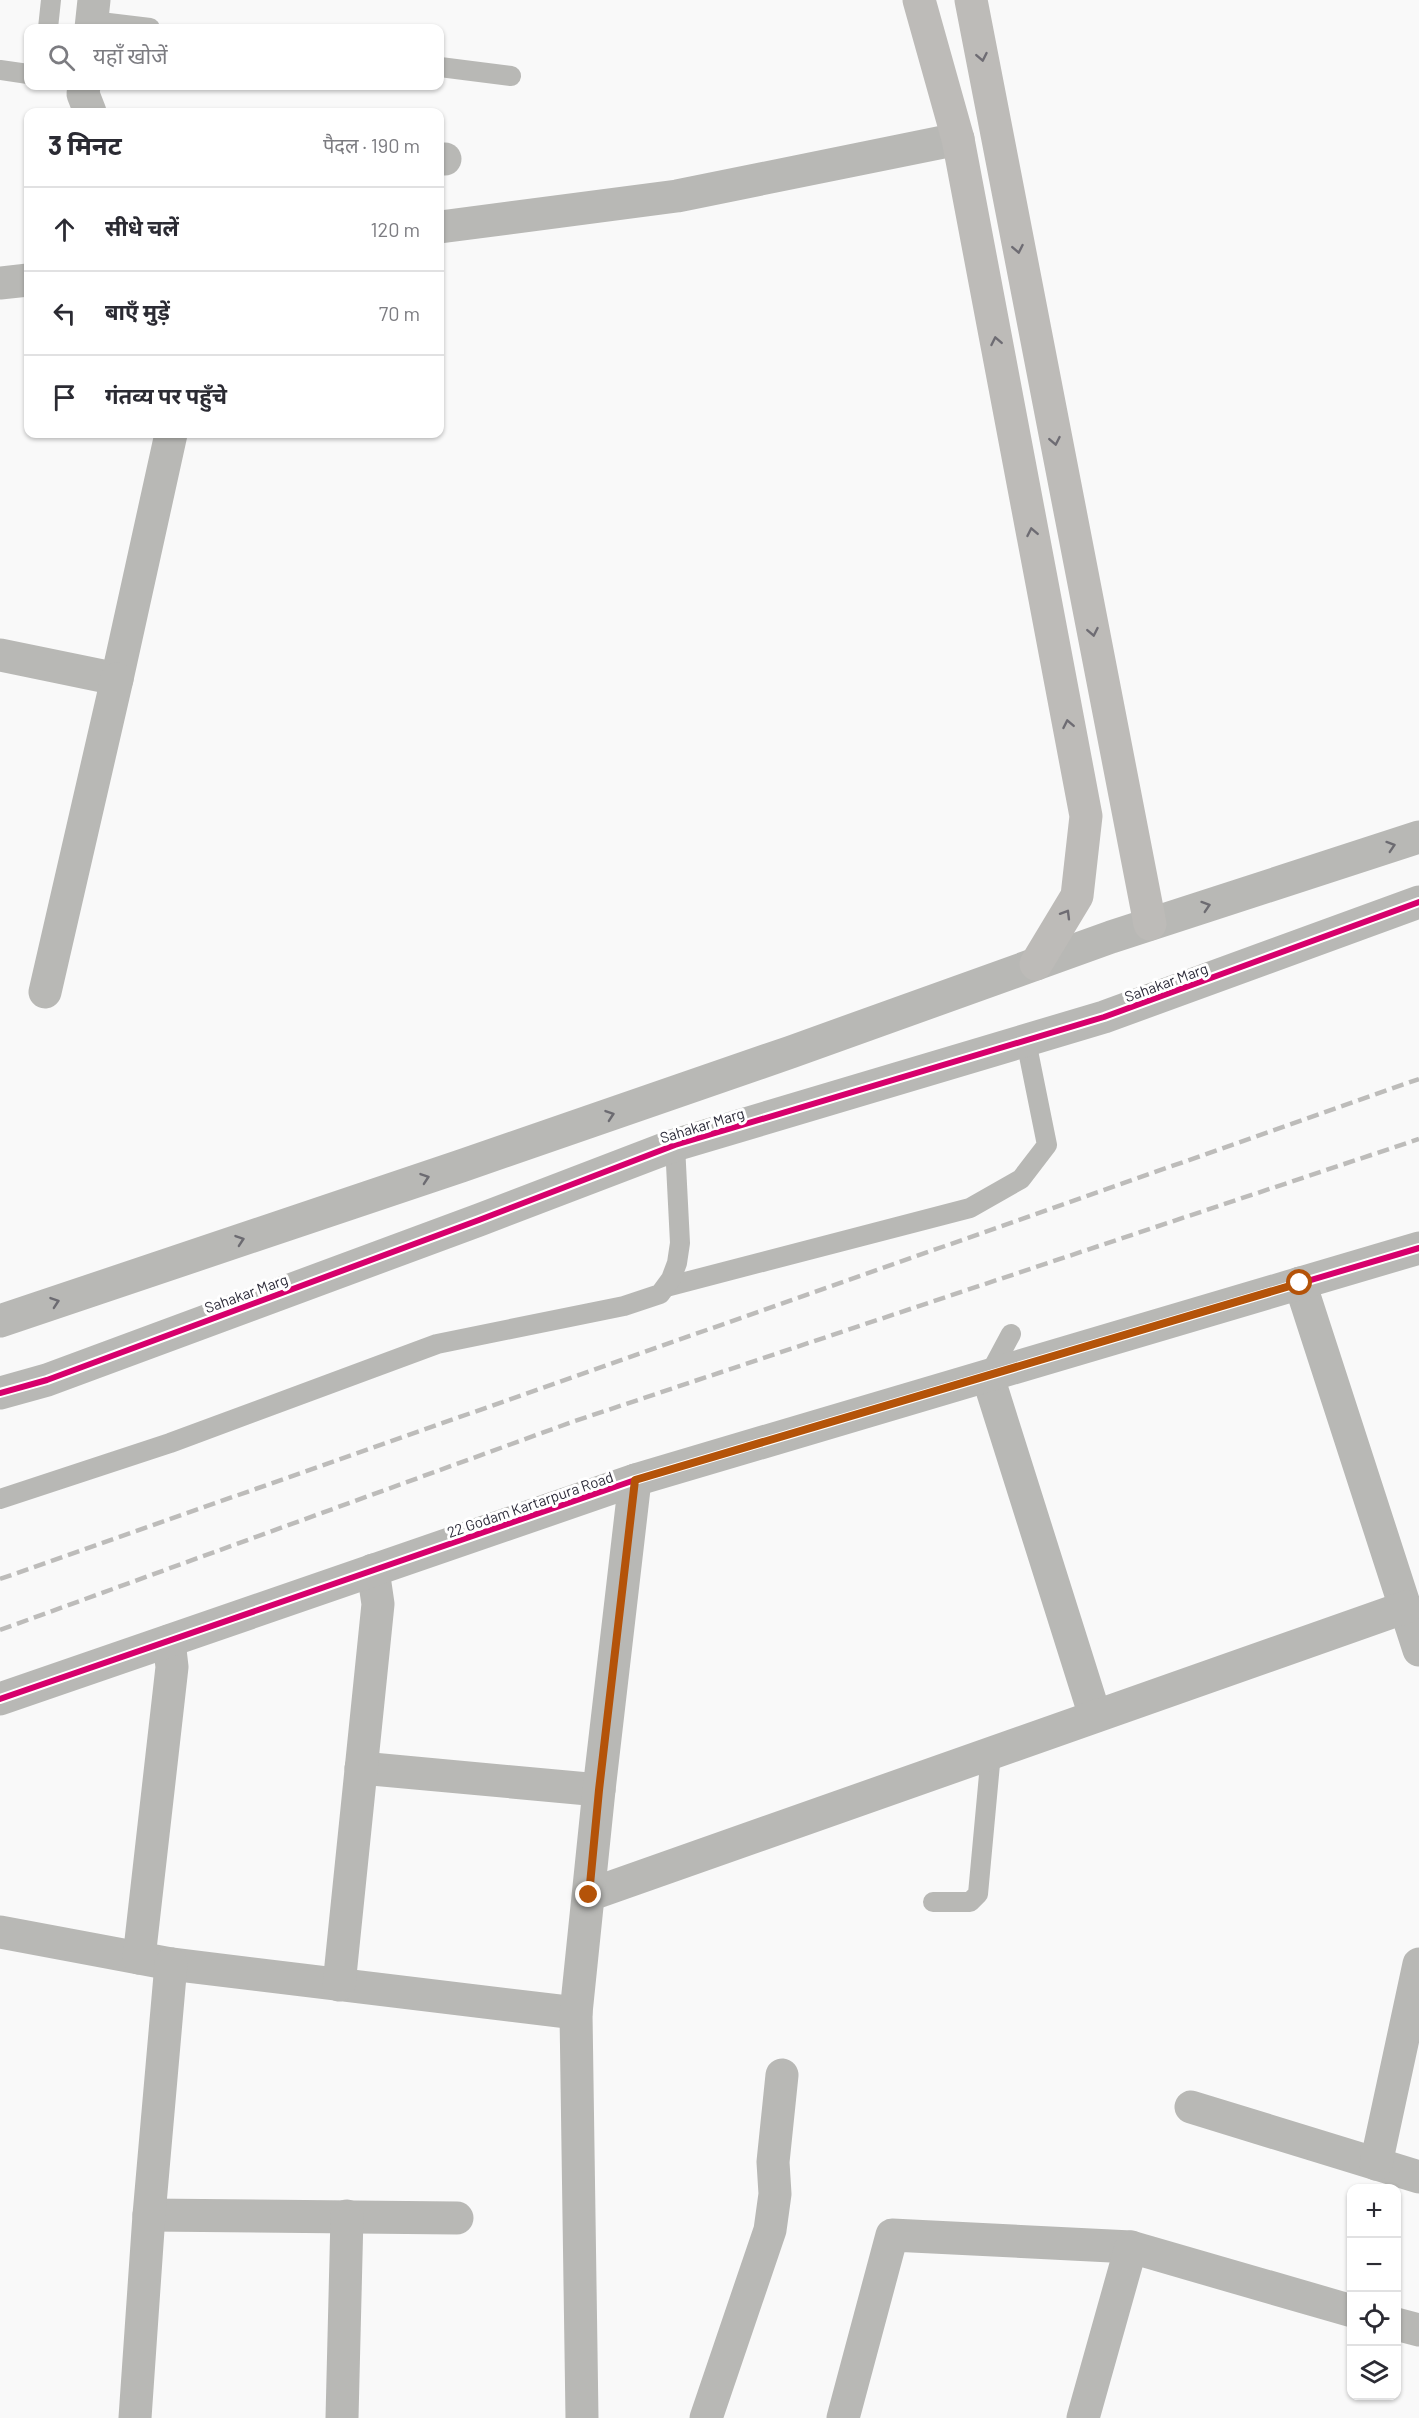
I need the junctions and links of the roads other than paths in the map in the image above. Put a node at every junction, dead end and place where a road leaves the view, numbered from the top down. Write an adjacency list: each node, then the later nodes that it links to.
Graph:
1 (51, 0): 5 (lane)
2 (919, 0): 13 (main road)
3 (971, 0): 22 (main road, one-way to 22)
4 (92, 16): 6 (lane)
5 (48, 24)
6 (131, 24)
7 (444, 68): 10 (lane)
8 (0, 69): 9 (lane)
9 (24, 73)
10 (511, 76)
11 (84, 90): 12 (street)
12 (88, 108)
13 (958, 140): 14 (street); 23 (main road, one-way to 13)
14 (444, 227)
15 (24, 280): 16 (street)
16 (0, 283)
17 (170, 438): 19 (street)
18 (0, 654): 19 (street)
19 (117, 679): 24 (street)
20 (1419, 837): 22 (street, one-way to 20)
21 (1419, 902): 25 (street, Sahakar Marg)
22 (1150, 924): 23 (street)
23 (1036, 964): 30 (street, one-way to 23)
24 (45, 992)
25 (1026, 1041): 26 (street, Sahakar Marg); 29 (lane)
26 (675, 1145): 29 (lane); 33 (street, Sahakar Marg)
27 (1419, 1248): 28 (street, 22 Godam Kartarpura Road)
28 (1300, 1283): 32 (street, 22 Godam Kartarpura Road); 37 (street)
29 (666, 1287): 35 (lane)
30 (0, 1321)
31 (1011, 1334): 32 (lane)
32 (988, 1377): 34 (street, 22 Godam Kartarpura Road); 41 (street)
33 (0, 1393)
34 (635, 1480): 36 (street, 22 Godam Kartarpura Road); 44 (street)
35 (0, 1499)
36 (373, 1570): 38 (street, 22 Godam Kartarpura Road); 43 (street)
37 (1406, 1607): 39 (street); 41 (street)
38 (169, 1641): 40 (street, 22 Godam Kartarpura Road); 48 (street)
39 (1419, 1650)
40 (0, 1699)
41 (1095, 1716): 42 (street)
42 (991, 1753): 45 (street); 46 (lane)
43 (361, 1768): 44 (street); 51 (street)
44 (599, 1790): 45 (street)
45 (589, 1895): 52 (street)
46 (933, 1902)
47 (0, 1932): 48 (street)
48 (139, 1958): 49 (street)
49 (171, 1964): 51 (street); 57 (street)
50 (1419, 1964): 55 (street)
51 (339, 1985): 52 (street)
52 (576, 2013): 66 (street)
53 (782, 2075): 67 (street)
54 (1191, 2107): 55 (street)
55 (1376, 2164): 56 (street)
56 (1419, 2177)
57 (149, 2215): 58 (street); 64 (street)
58 (347, 2216): 59 (street); 65 (street)
59 (458, 2218)
60 (1131, 2247): 61 (street); 68 (street); 69 (street)
61 (1347, 2309)
62 (1401, 2325): 63 (street)
63 (1419, 2330)
64 (135, 2418)
65 (342, 2418)
66 (582, 2418)
67 (706, 2418)
68 (843, 2418)
69 (1083, 2418)

